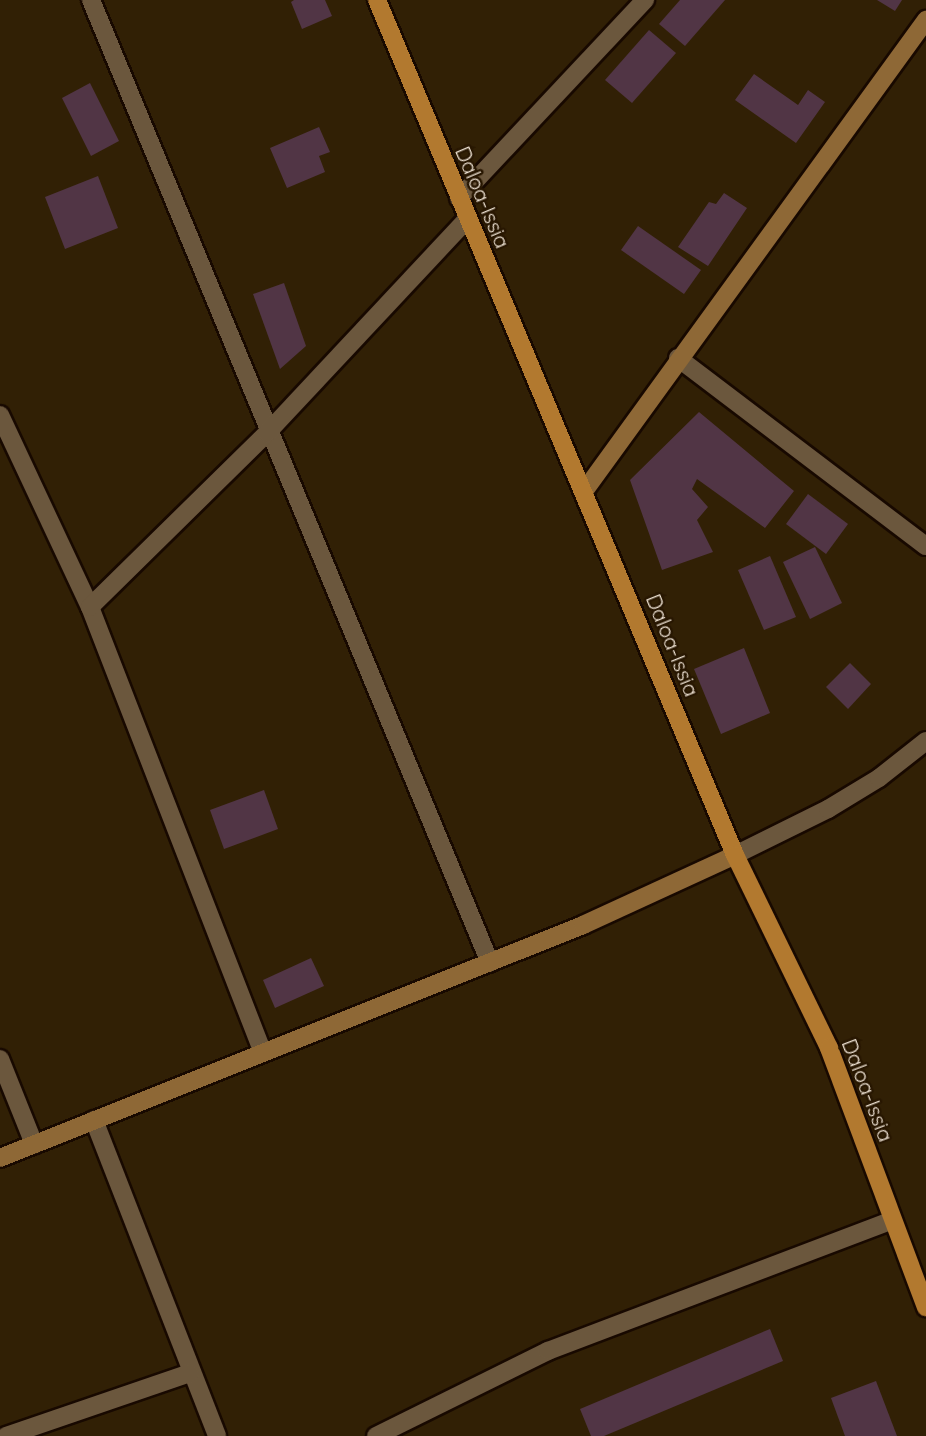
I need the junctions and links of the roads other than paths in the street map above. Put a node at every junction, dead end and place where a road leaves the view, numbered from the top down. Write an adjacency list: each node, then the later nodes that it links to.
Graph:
1 (91, 0): 9 (street)
2 (377, 0): 5 (main road, Daloa-Issia)
3 (645, 0): 5 (street)
4 (926, 20): 7 (street)
5 (459, 198): 6 (main road, Daloa-Issia)
6 (468, 218): 9 (street); 10 (main road, Daloa-Issia)
7 (678, 358): 10 (street); 11 (street)
8 (0, 415): 12 (street)
9 (267, 433): 12 (street); 15 (street)
10 (585, 490): 14 (main road, Daloa-Issia)
11 (926, 546)
12 (90, 607): 16 (street)
13 (926, 741): 14 (street)
14 (735, 855): 15 (street); 21 (main road, Daloa-Issia)
15 (490, 963): 16 (street)
16 (262, 1050): 18 (street)
17 (0, 1059): 19 (street)
18 (94, 1120): 19 (street); 23 (street)
19 (34, 1144): 20 (street)
20 (0, 1158)
21 (892, 1220): 22 (main road, Daloa-Issia); 26 (street)
22 (926, 1306)
23 (190, 1373): 24 (street); 25 (street)
24 (6, 1436)
25 (217, 1436)
26 (376, 1436)

